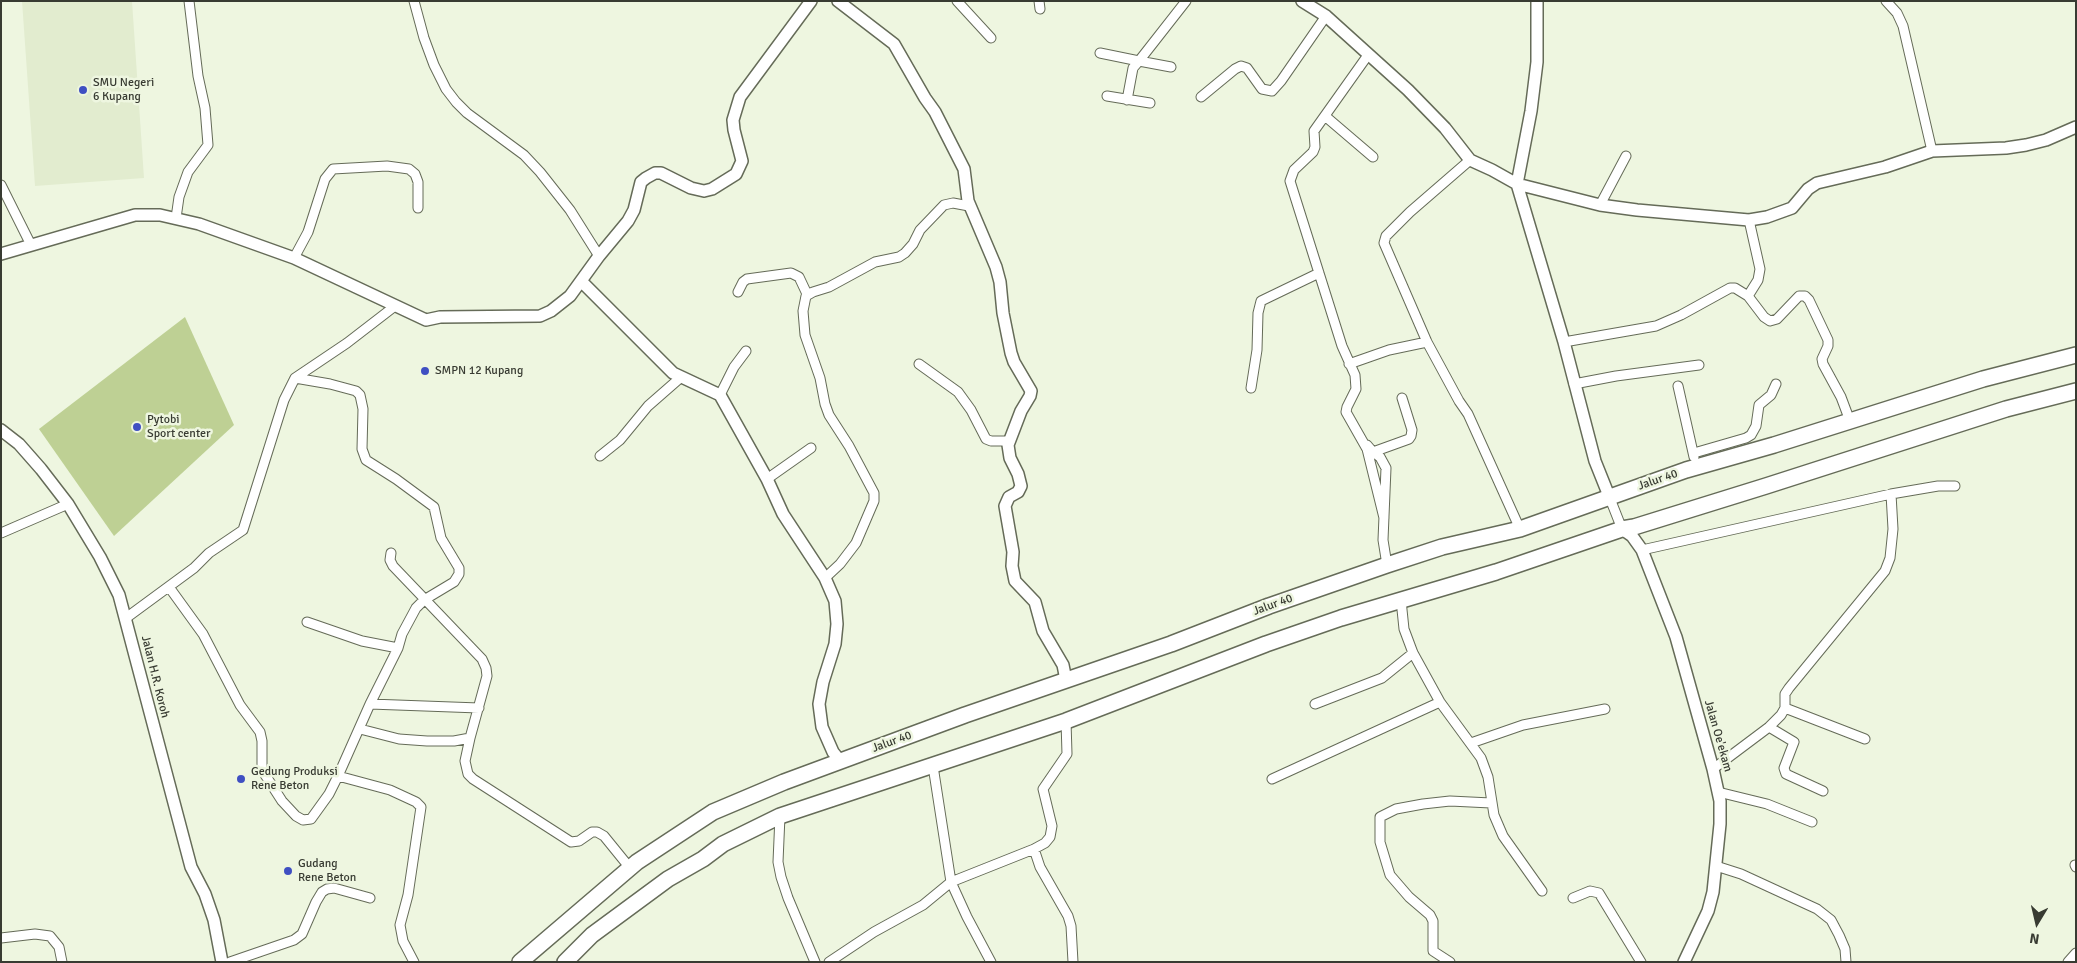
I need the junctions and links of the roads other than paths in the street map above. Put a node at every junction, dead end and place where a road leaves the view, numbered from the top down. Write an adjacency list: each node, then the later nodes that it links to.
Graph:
1 (189, 1): 31 (street)
2 (414, 1): 35 (street)
3 (811, 1): 35 (street)
4 (838, 1): 29 (street)
5 (957, 1): 11 (street)
6 (1186, 1): 14 (street)
7 (1302, 1): 10 (street)
8 (1537, 1): 26 (street)
9 (1886, 1): 22 (street)
10 (1326, 16): 13 (street); 17 (street)
11 (991, 38)
12 (1100, 53): 14 (street)
13 (1368, 55): 20 (street); 25 (street)
14 (1139, 61): 15 (street); 18 (street)
15 (1171, 67)
16 (1107, 96): 18 (street)
17 (1201, 97)
18 (1127, 100): 19 (street)
19 (1150, 103)
20 (1325, 116): 24 (street); 37 (street)
21 (2076, 128): 22 (street)
22 (1932, 151): 32 (street)
23 (1626, 156): 28 (street)
24 (1372, 157)
25 (1470, 160): 26 (street); 43 (street)
26 (1517, 184): 28 (street); 44 (street)
27 (1, 185): 33 (street)
28 (1600, 205): 32 (street)
29 (970, 206): 40 (street); 62 (street)
30 (418, 208): 36 (street)
31 (176, 218): 33 (street); 36 (street)
32 (1749, 220): 41 (street)
33 (31, 245): 34 (street)
34 (1, 254)
35 (599, 256): 38 (street)
36 (294, 258): 42 (street)
37 (1320, 274): 48 (street); 55 (street)
38 (582, 281): 42 (street); 51 (street)
39 (738, 292): 40 (street)
40 (807, 294): 79 (street)
41 (1748, 296): 44 (street); 59 (street)
42 (396, 306): 50 (street)
43 (1427, 342): 48 (street); 73 (street)
44 (1564, 342): 52 (street)
45 (746, 351): 57 (street)
46 (2076, 355): 59 (highway, Jalur 40)
47 (919, 364): 62 (street)
48 (1350, 364): 61 (street)
49 (1699, 365): 52 (street)
50 (294, 378): 80 (street); 81 (street)
51 (680, 378): 57 (street); 65 (street)
52 (1574, 384): 70 (street)
53 (1776, 384): 66 (street)
54 (1678, 386): 66 (street)
55 (1251, 388)
56 (2076, 391): 74 (highway)
57 (720, 396): 67 (street)
58 (1402, 398): 64 (street)
59 (1850, 421): 66 (highway, Jalur 40)
60 (1, 430): 71 (street, Jalan H.R. Koroh)
61 (1357, 433): 64 (street); 72 (street)
62 (1009, 441): 87 (street)
63 (811, 448): 67 (street)
64 (1372, 452): 72 (street)
65 (600, 456)
66 (1694, 460): 70 (highway, Jalur 40)
67 (767, 479): 79 (street)
68 (1955, 486): 69 (street)
69 (1891, 494): 76 (street); 92 (street)
70 (1609, 496): 73 (highway, Jalur 40); 74 (street)
71 (68, 504): 75 (street); 83 (street, Jalan H.R. Koroh)
72 (1384, 518): 78 (street)
73 (1520, 529): 78 (highway, Jalur 40)
74 (1622, 529): 76 (street, Jalan Oe'ekam); 82 (highway)
75 (1, 533)
76 (1642, 550): 102 (street, Jalan Oe'ekam)
77 (392, 553): 81 (street)
78 (1387, 565): 87 (highway, Jalur 40)
79 (825, 578): 100 (street)
80 (169, 587): 83 (street); 103 (street)
81 (424, 600): 85 (street); 91 (street)
82 (1401, 600): 86 (street); 94 (highway)
83 (126, 618): 120 (street, Jalan H.R. Koroh)
84 (307, 622): 85 (street)
85 (398, 648): 89 (street)
86 (1413, 653): 88 (street); 90 (street)
87 (1066, 680): 100 (highway, Jalur 40)
88 (1440, 702): 99 (street); 104 (street)
89 (370, 704): 91 (street); 96 (street)
90 (1315, 704)
91 (479, 708): 97 (street)
92 (1785, 708): 95 (street); 98 (street)
93 (1605, 709): 99 (street)
94 (1066, 720): 101 (highway); 110 (street)
95 (1769, 727): 102 (street); 105 (street)
96 (360, 729): 97 (street); 103 (street)
97 (470, 738): 112 (street)
98 (1865, 739)
99 (1471, 743): 107 (street)
100 (841, 762): 112 (highway, Jalur 40)
101 (933, 766): 108 (highway); 113 (street)
102 (1714, 769): 106 (street, Jalan Oe'ekam)
103 (338, 776): 122 (street)
104 (1272, 779)
105 (1823, 791)
106 (1718, 792): 109 (street); 111 (street, Jalan Oe'ekam)
107 (1491, 803): 114 (street); 129 (street)
108 (780, 816): 124 (highway); 125 (street)
109 (1812, 822)
110 (1034, 849): 113 (street); 128 (street)
111 (1716, 866): 131 (street, Jalan Oe'ekam); 132 (street)
112 (630, 868): 123 (highway, Jalur 40)
113 (951, 882): 126 (street); 127 (street)
114 (1542, 891)
115 (370, 898): 121 (street)
116 (1573, 898): 130 (street)
117 (1, 938): 119 (street)
118 (2076, 953): 133 (street)
119 (62, 962)
120 (222, 962)
121 (230, 962)
122 (414, 962)
123 (520, 962)
124 (565, 962)
125 (815, 962)
126 (828, 962)
127 (991, 962)
128 (1073, 962)
129 (1450, 962)
130 (1641, 962)
131 (1684, 962)
132 (1846, 962)
133 (2068, 962)

